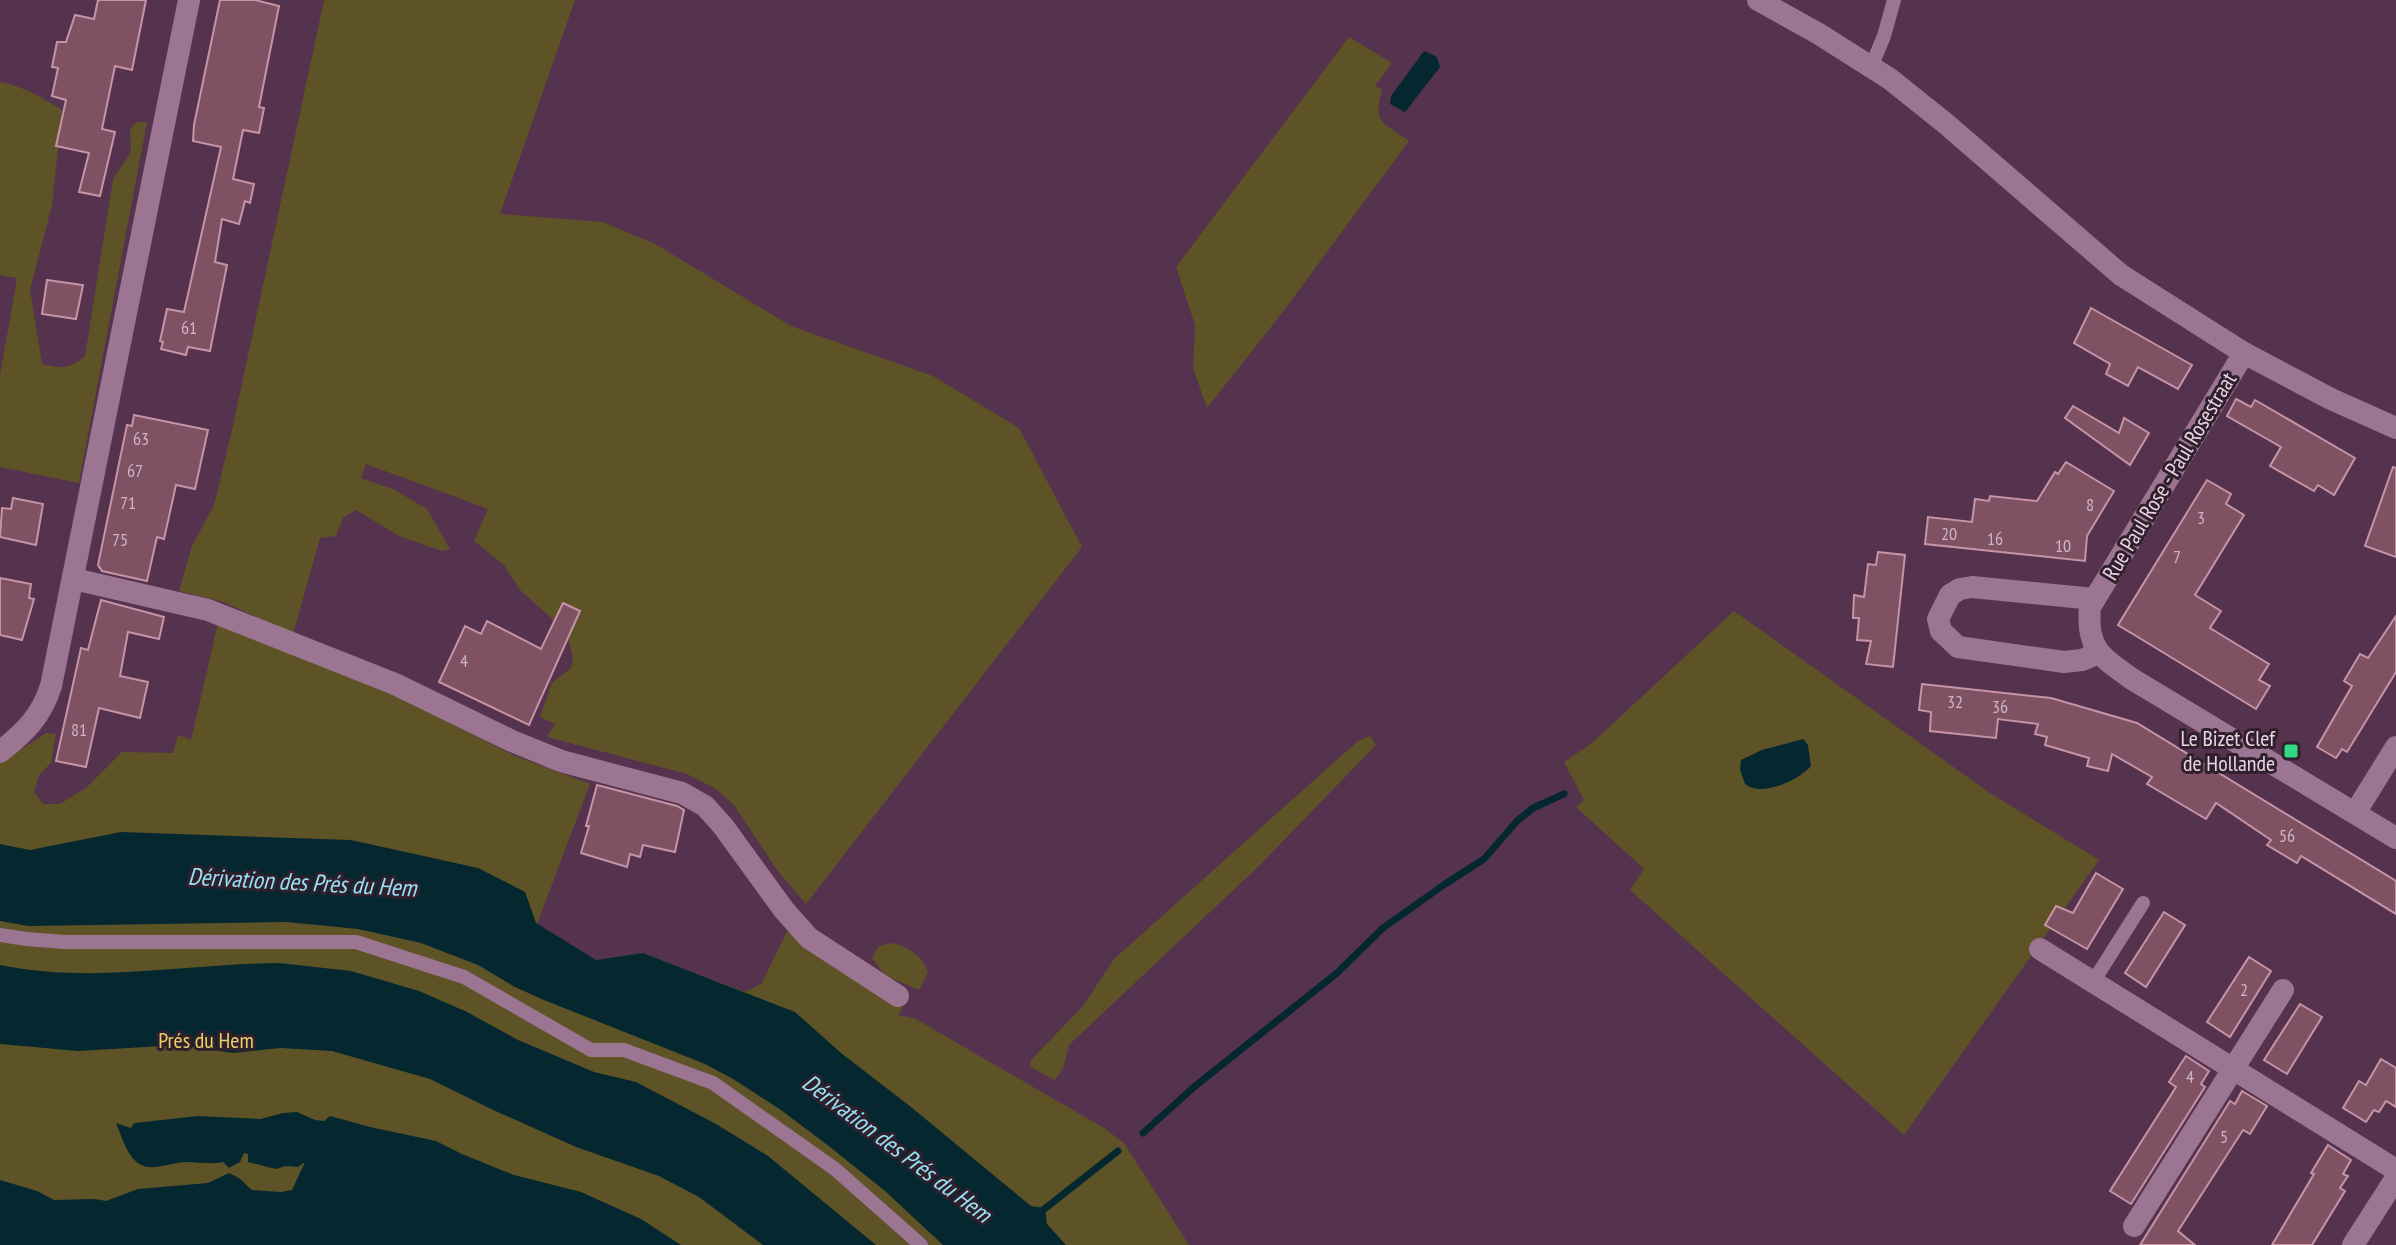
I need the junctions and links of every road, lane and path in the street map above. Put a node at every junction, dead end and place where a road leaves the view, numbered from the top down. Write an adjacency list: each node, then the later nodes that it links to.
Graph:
1 (189, 0): 7 (street)
2 (1758, 0): 4 (street)
3 (1894, 0): 4 (lane)
4 (1871, 67): 5 (street)
5 (2244, 353): 6 (street); 8 (street, Rue Paul Rose - Paul Rosestraat)
6 (2396, 428)
7 (74, 579): 11 (street); 19 (street)
8 (2094, 599): 9 (street, Rue Paul Rose - Paul Rosestraat); 9 (street, Rue Paul Rose - Paul Rosestraat)
9 (2099, 653): 12 (street)
10 (2396, 747): 12 (street)
11 (0, 752)
12 (2355, 813): 13 (street)
13 (2396, 838)
14 (2143, 903): 17 (lane)
15 (0, 935): 24 (lane)
16 (2040, 949): 17 (street)
17 (2093, 982): 20 (street)
18 (2283, 990): 20 (street)
19 (898, 996)
20 (2233, 1069): 21 (street); 23 (street)
21 (2396, 1170)
22 (2396, 1178): 25 (street)
23 (2134, 1226)
24 (921, 1245)
25 (2353, 1245)

